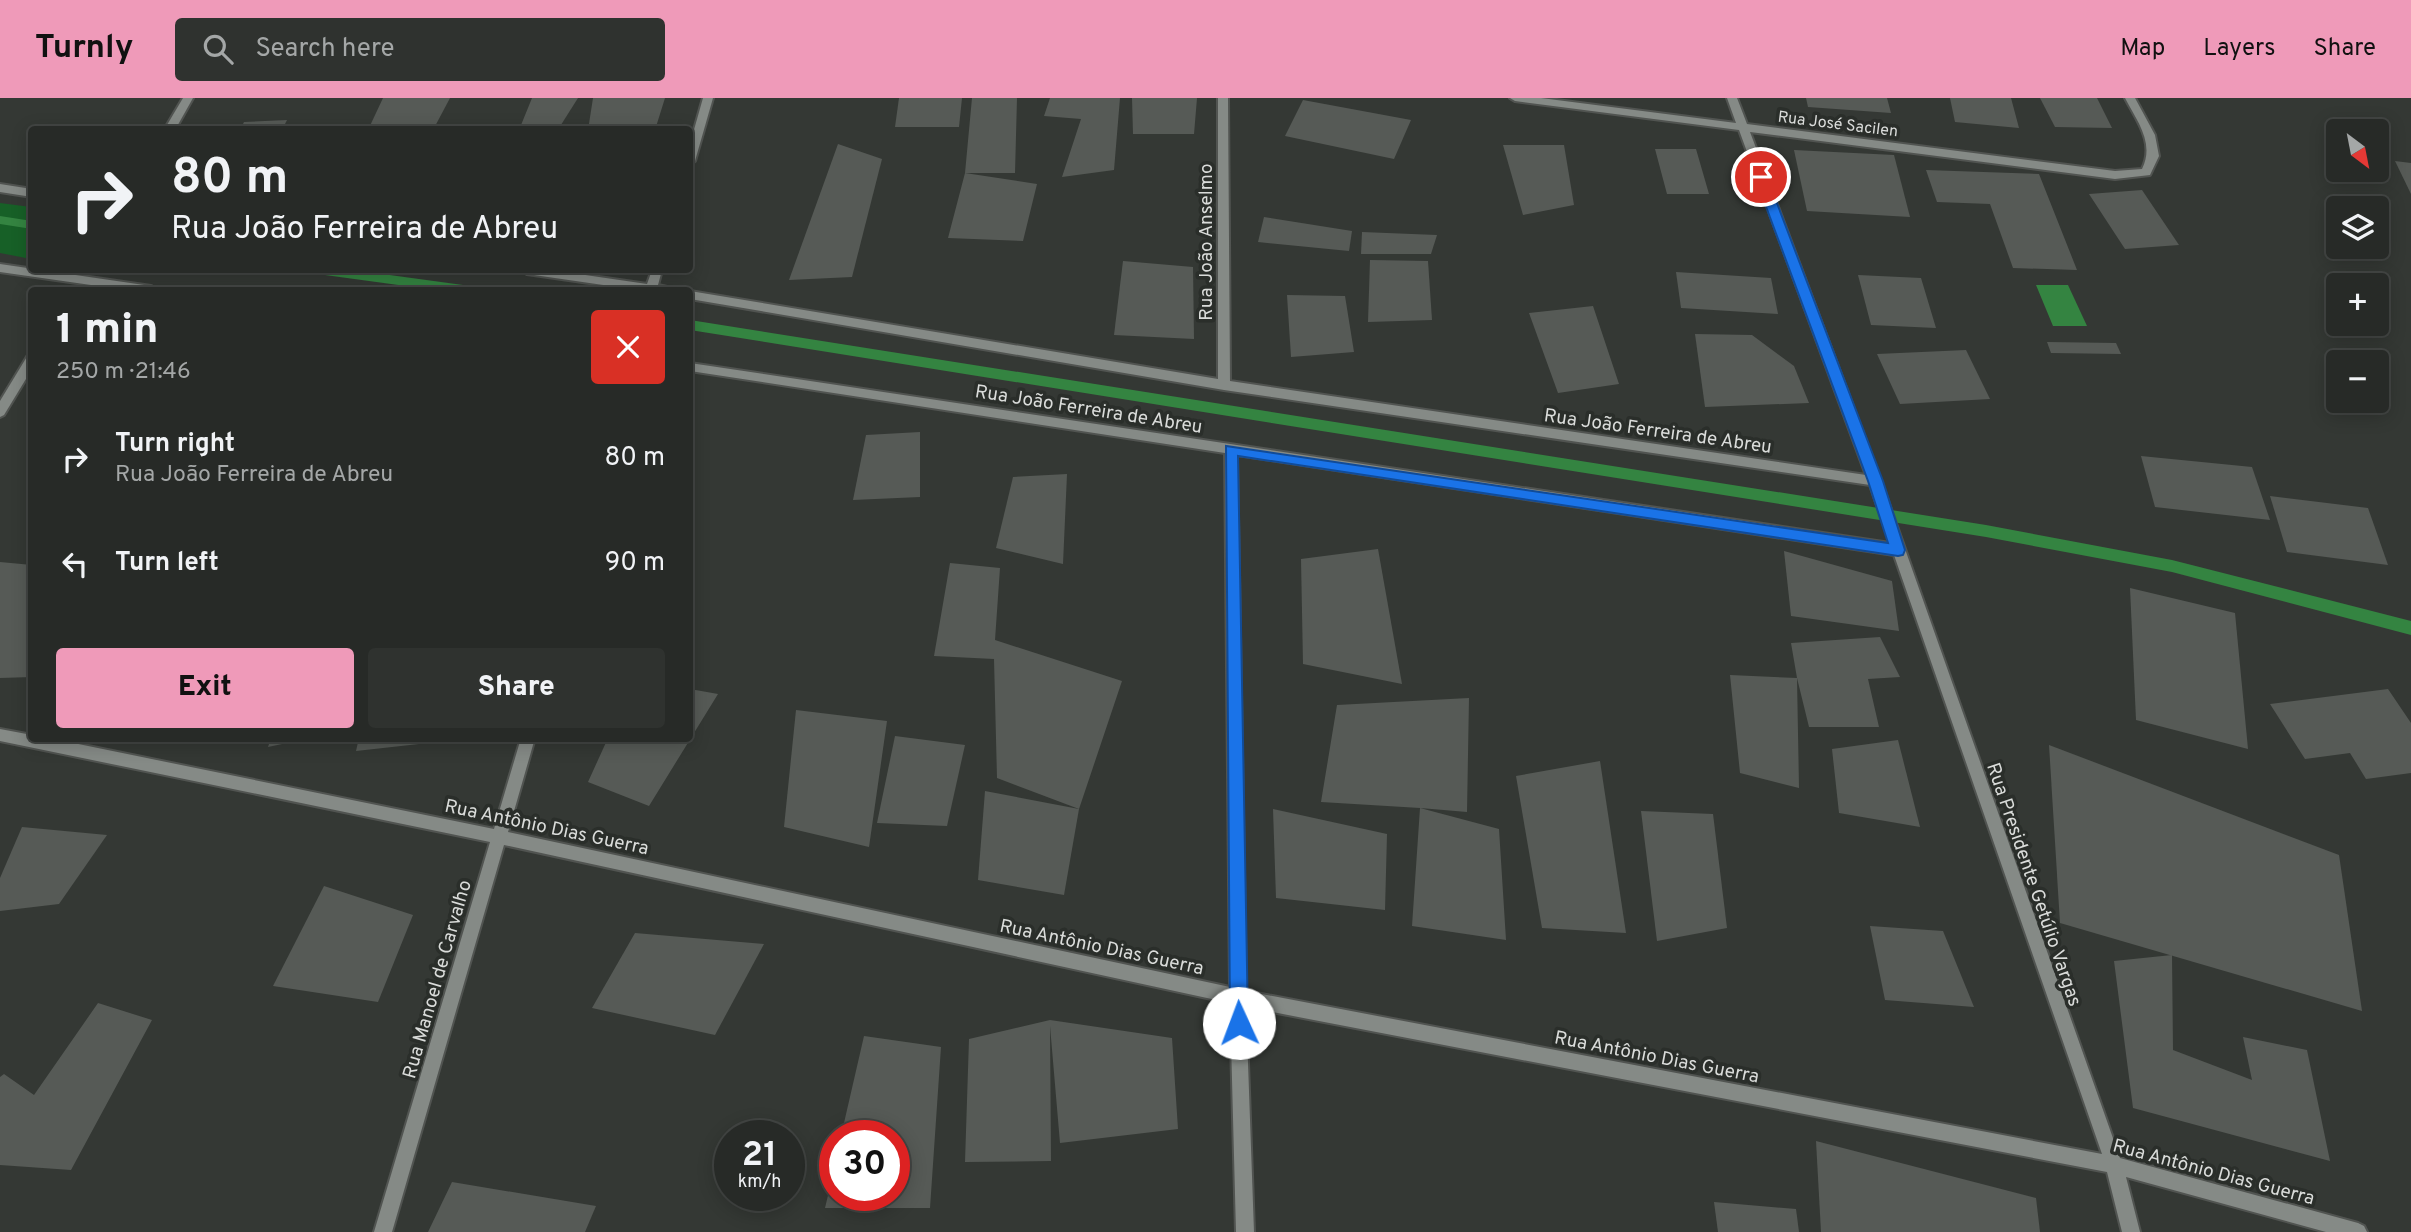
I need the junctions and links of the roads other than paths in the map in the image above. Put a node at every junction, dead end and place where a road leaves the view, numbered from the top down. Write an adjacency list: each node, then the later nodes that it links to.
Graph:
1 (188, 98): 7 (street)
2 (708, 98): 9 (street)
3 (1223, 98): 22 (street, Rua João Anselmo)
4 (1515, 98): 8 (street, Rua José Sacilen)
5 (1732, 98): 8 (street, Rua Presidente Getúlio Vargas)
6 (2130, 98): 8 (street, Rua José Sacilen)
7 (171, 126)
8 (1742, 127): 25 (street, Rua Presidente Getúlio Vargas)
9 (693, 150)
10 (0, 188): 11 (street)
11 (28, 192)
12 (0, 268): 13 (street)
13 (28, 272)
14 (32, 273): 16 (street)
15 (546, 273): 18 (street)
16 (77, 280): 17 (street)
17 (128, 287)
18 (638, 287)
19 (693, 296): 22 (street, Rua João Ferreira de Abreu)
20 (28, 365): 23 (street)
21 (693, 367): 24 (street, Rua João Ferreira de Abreu)
22 (1224, 385): 25 (street, Rua João Ferreira de Abreu)
23 (0, 412)
24 (1231, 450): 26 (street, Rua João Ferreira de Abreu); 32 (street)
25 (1875, 481): 26 (street, Rua Presidente Getúlio Vargas)
26 (1898, 550): 33 (street, Rua Presidente Getúlio Vargas)
27 (0, 735): 28 (street, Rua Antônio Dias Guerra)
28 (28, 741)
29 (34, 742): 31 (street, Rua Antônio Dias Guerra)
30 (527, 742): 31 (street, Rua Manoel de Carvalho)
31 (500, 837): 32 (street, Rua Antônio Dias Guerra); 34 (street, Rua Manoel de Carvalho)
32 (1238, 997): 33 (street, Rua Antônio Dias Guerra); 35 (street)
33 (2113, 1166): 36 (street, Rua Presidente Getúlio Vargas); 37 (street, Rua Antônio Dias Guerra)
34 (383, 1232)
35 (1245, 1232)
36 (2131, 1232)
37 (2358, 1232)

